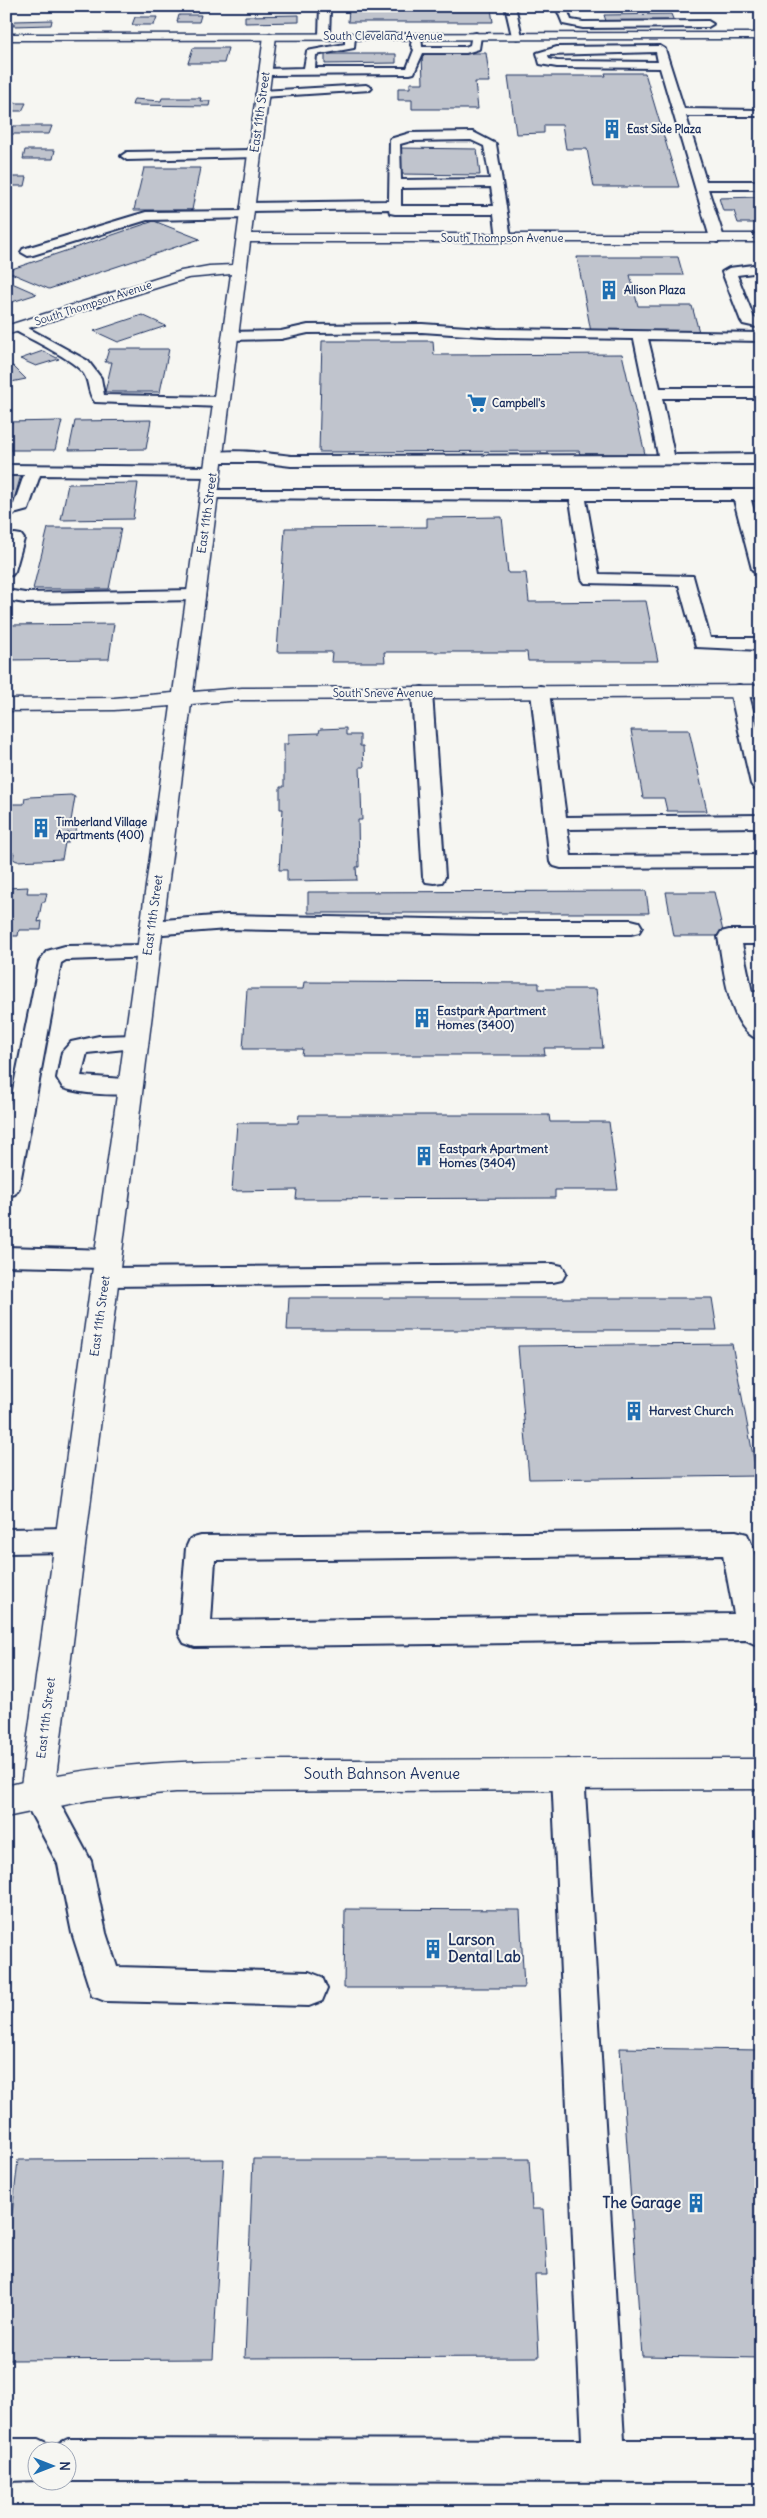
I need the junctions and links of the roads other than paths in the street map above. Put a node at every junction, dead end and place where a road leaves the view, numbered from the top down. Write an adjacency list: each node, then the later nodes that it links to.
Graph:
1 (384, 6): 6 (lane)
2 (510, 6): 10 (lane)
3 (561, 7): 4 (lane)
4 (708, 24)
5 (270, 36): 6 (street, South Cleveland Avenue); 13 (street, South Cleveland Avenue); 19 (street, East 11th Street)
6 (324, 36): 7 (street, South Cleveland Avenue)
7 (350, 36): 8 (street, South Cleveland Avenue); 17 (lane)
8 (417, 36): 9 (street, South Cleveland Avenue); 15 (lane)
9 (476, 36): 10 (street, South Cleveland Avenue); 15 (lane)
10 (517, 36): 11 (street, South Cleveland Avenue)
11 (657, 36): 12 (street, South Cleveland Avenue); 14 (lane)
12 (761, 36)
13 (6, 37)
14 (660, 49): 16 (lane); 16 (lane)
15 (419, 50): 18 (lane)
16 (665, 65): 20 (lane)
17 (309, 72): 18 (lane); 19 (lane)
18 (397, 72): 19 (lane)
19 (264, 83): 22 (street, East 11th Street)
20 (679, 112): 21 (lane); 26 (lane)
21 (761, 113)
22 (254, 154): 23 (lane); 30 (street, East 11th Street)
23 (127, 156)
24 (497, 183): 25 (lane); 25 (lane); 29 (lane)
25 (394, 184): 28 (lane)
26 (701, 185): 27 (lane); 33 (lane)
27 (761, 185)
28 (395, 205): 29 (lane); 30 (lane)
29 (500, 210): 32 (lane)
30 (247, 211): 31 (street, East 11th Street); 35 (lane)
31 (243, 238): 32 (street, South Thompson Avenue); 37 (street, East 11th Street)
32 (504, 238): 33 (street, South Thompson Avenue)
33 (717, 238): 34 (street, South Thompson Avenue)
34 (761, 238)
35 (28, 252)
36 (761, 268): 38 (lane)
37 (240, 269): 39 (street, South Thompson Avenue); 41 (street, East 11th Street)
38 (761, 324)
39 (13, 329): 47 (lane)
40 (640, 335): 41 (lane); 42 (lane); 45 (lane)
41 (230, 336): 47 (street, East 11th Street)
42 (726, 336): 43 (lane); 44 (lane)
43 (761, 337)
44 (761, 352)
45 (654, 393): 46 (lane); 49 (lane)
46 (761, 393)
47 (221, 402): 50 (street, East 11th Street)
48 (761, 459): 49 (lane)
49 (667, 460): 50 (lane)
50 (213, 464): 52 (lane); 53 (street, East 11th Street)
51 (6, 470): 52 (lane)
52 (34, 470): 57 (lane)
53 (209, 495): 54 (lane); 62 (street, East 11th Street)
54 (577, 495): 55 (lane); 63 (lane)
55 (741, 495): 56 (lane); 59 (lane)
56 (761, 495)
57 (6, 511)
58 (15, 539): 60 (lane)
59 (761, 569)
60 (6, 571)
61 (6, 595): 62 (lane)
62 (196, 595): 68 (street, East 11th Street)
63 (761, 644)
64 (761, 691): 66 (street, South Sneve Avenue)
65 (540, 692): 66 (street, South Sneve Avenue); 67 (street, South Sneve Avenue); 72 (lane)
66 (739, 692): 70 (lane)
67 (422, 693): 68 (street, South Sneve Avenue); 74 (lane)
68 (182, 698): 69 (street, South Sneve Avenue); 76 (street, East 11th Street)
69 (6, 705)
70 (761, 784)
71 (761, 821): 72 (lane)
72 (556, 823): 73 (lane)
73 (761, 861)
74 (434, 877)
75 (631, 927): 76 (lane)
76 (151, 928): 78 (street, East 11th Street)
77 (761, 937): 79 (lane)
78 (148, 952): 81 (street, East 11th Street); 82 (lane)
79 (751, 999): 80 (lane)
80 (761, 1033)
81 (136, 1042): 83 (lane); 84 (street, East 11th Street)
82 (30, 1066): 83 (lane); 85 (lane)
83 (72, 1066): 84 (lane)
84 (130, 1086): 87 (street, East 11th Street)
85 (6, 1188)
86 (6, 1256): 87 (lane)
87 (106, 1268): 88 (lane); 89 (street, East 11th Street)
88 (553, 1273)
89 (70, 1540): 90 (lane); 94 (street, East 11th Street)
90 (6, 1541)
91 (756, 1630): 91 (lane)
92 (568, 1774): 93 (street, South Bahnson Avenue); 94 (street, South Bahnson Avenue); 99 (lane)
93 (761, 1774)
94 (21, 1798): 95 (lane)
95 (309, 1989)
96 (6, 2460): 97 (lane)
97 (28, 2460)
98 (78, 2460): 99 (lane)
99 (604, 2460): 100 (lane)
100 (761, 2460)

